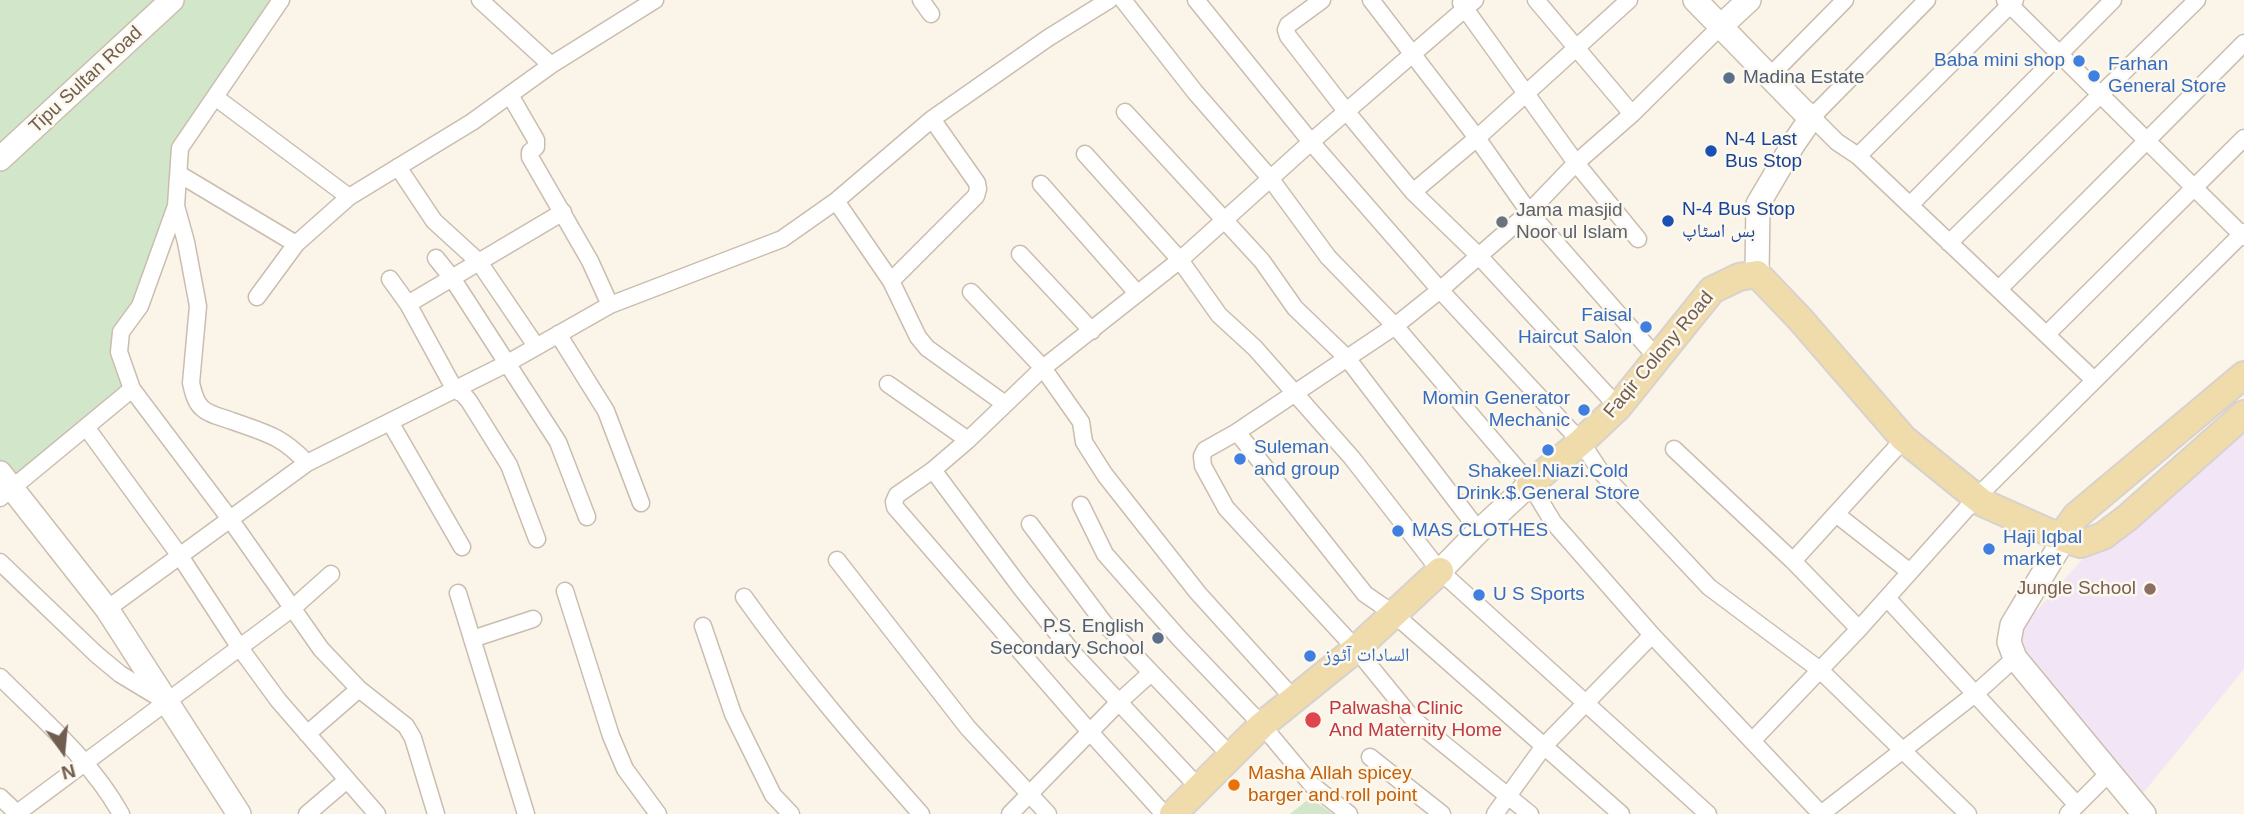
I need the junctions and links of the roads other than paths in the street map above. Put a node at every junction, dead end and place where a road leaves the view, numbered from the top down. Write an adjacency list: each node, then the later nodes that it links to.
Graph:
1 (172, 0): 44 (main road, Tipu Sultan Road)
2 (281, 0): 32 (street)
3 (480, 0): 27 (street)
4 (921, 0): 21 (street)
5 (1109, 0): 37 (street)
6 (1122, 0): 48 (street)
7 (1196, 0): 41 (street)
8 (1322, 0): 33 (street)
9 (1371, 0): 25 (street)
10 (1536, 0): 24 (street)
11 (1629, 0): 24 (street)
12 (1695, 0): 22 (main road)
13 (1749, 0): 22 (main road)
14 (1845, 0): 28 (street)
15 (1927, 0): 36 (street)
16 (2113, 0): 26 (street)
17 (2197, 0): 31 (street)
18 (653, 1): 27 (street)
19 (2010, 2): 26 (street); 43 (street)
20 (1466, 3): 25 (street); 30 (street)
21 (930, 14)
22 (1721, 26): 28 (main road); 35 (street)
23 (2244, 43): 40 (street)
24 (1577, 48): 30 (street); 35 (street)
25 (1411, 54): 33 (street); 38 (street)
26 (2060, 54): 31 (street); 54 (street)
27 (551, 65): 29 (street)
28 (1769, 76): 36 (main road)
29 (510, 94): 46 (street); 56 (street)
30 (1526, 94): 38 (street); 45 (street)
31 (2100, 95): 40 (street); 61 (street)
32 (215, 97): 47 (street); 52 (street)
33 (1346, 111): 41 (street); 51 (street)
34 (1125, 112): 58 (street)
35 (1632, 114): 45 (street)
36 (1812, 117): 43 (street); 68 (main road)
37 (932, 118): 53 (street); 71 (street)
38 (1477, 138): 51 (street); 57 (street)
39 (2244, 138): 50 (street)
40 (2147, 141): 50 (street); 72 (street)
41 (1311, 142): 48 (street); 73 (street)
42 (1085, 154): 66 (street)
43 (1858, 156): 54 (street)
44 (0, 159)
45 (1576, 163): 57 (street); 60 (street)
46 (398, 167): 52 (street); 67 (street)
47 (179, 174): 55 (street); 62 (street)
48 (1270, 178): 58 (street); 79 (street)
49 (1041, 184): 75 (street)
50 (2194, 188): 59 (street); 82 (street)
51 (1413, 192): 64 (street)
52 (349, 197): 62 (street)
53 (836, 201): 71 (street); 78 (street)
54 (1910, 205): 61 (street)
55 (176, 206): 91 (street); 104 (street)
56 (563, 212): 67 (street); 78 (street)
57 (1529, 212): 64 (street); 85 (street)
58 (1224, 220): 66 (street); 84 (street)
59 (2243, 234): 89 (street)
60 (1637, 239)
61 (1950, 243): 72 (street)
62 (296, 244): 76 (street)
63 (1020, 254): 80 (street)
64 (1479, 256): 73 (street); 95 (street)
65 (436, 258): 69 (street)
66 (1180, 260): 75 (street); 93 (street)
67 (479, 262): 69 (street); 83 (street)
68 (1757, 274): 85 (main road, Faqir Colony Road); 100 (main road)
69 (452, 278): 77 (street); 86 (street)
70 (390, 279): 77 (street)
71 (891, 281): 94 (street)
72 (1999, 289): 82 (street)
73 (1440, 290): 79 (street); 102 (street)
74 (971, 292): 87 (street)
75 (1137, 293): 80 (street)
76 (257, 297)
77 (408, 304): 92 (street)
78 (610, 305): 81 (street)
79 (1395, 326): 84 (street); 106 (street)
80 (1092, 331): 87 (street)
81 (558, 334): 83 (street); 109 (street)
82 (2047, 334): 89 (street)
83 (536, 346): 86 (street)
84 (1348, 358): 93 (street); 115 (street)
85 (1657, 358): 95 (main road, Faqir Colony Road)
86 (506, 364): 92 (street); 112 (street)
87 (1043, 368): 94 (street); 146 (street)
88 (2244, 375): 117 (main road)
89 (2093, 379): 108 (street)
90 (888, 384): 101 (street)
91 (132, 389): 98 (street); 113 (street)
92 (456, 390): 97 (street); 116 (street)
93 (1294, 394): 99 (street); 123 (street)
94 (1006, 404): 101 (street)
95 (1618, 407): 102 (main road, Faqir Colony Road)
96 (2244, 414): 117 (main road)
97 (390, 422): 104 (street); 118 (street)
98 (86, 427): 107 (street); 119 (street)
99 (1237, 432): 132 (street); 139 (street)
100 (1905, 439): 108 (main road); 111 (street)
101 (968, 440): 105 (street)
102 (1581, 442): 106 (main road, Faqir Colony Road); 141 (street)
103 (1674, 449): 121 (street)
104 (307, 463): 113 (street)
105 (933, 470): 148 (street); 151 (street)
106 (1530, 485): 115 (main road, Faqir Colony Road); 136 (street)
107 (4, 487): 131 (main road)
108 (1977, 497): 117 (main road); 124 (street)
109 (641, 503)
110 (1081, 505): 150 (street)
111 (1836, 514): 121 (street); 124 (street)
112 (587, 517)
113 (230, 519): 119 (street); 130 (street)
114 (1030, 524): 142 (street)
115 (1479, 531): 123 (main road, Faqir Colony Road)
116 (537, 539)
117 (2064, 539): 140 (main road)
118 (462, 547)
119 (180, 556): 131 (street); 138 (street)
120 (837, 560): 162 (street)
121 (1793, 561): 135 (street)
122 (0, 562): 147 (street)
123 (1440, 571): 132 (main road, Faqir Colony Road); 149 (street)
124 (1910, 572): 129 (street)
125 (331, 574): 130 (street)
126 (565, 591): 173 (street)
127 (458, 593): 137 (street)
128 (744, 597): 175 (street)
129 (1887, 598): 135 (street); 145 (street)
130 (294, 607): 138 (street); 144 (street)
131 (107, 609): 147 (main road)
132 (1394, 614): 139 (main road, Faqir Colony Road); 154 (street)
133 (533, 619): 137 (street)
134 (703, 626): 174 (street)
135 (1859, 629): 141 (street)
136 (1652, 635): 149 (street); 153 (street)
137 (471, 639): 172 (street)
138 (240, 648): 147 (street); 152 (street)
139 (1356, 649): 146 (main road, Faqir Colony Road); 163 (street)
140 (2015, 658): 145 (street); 159 (main road)
141 (1820, 670): 153 (street); 155 (street)
142 (1151, 673): 148 (street); 156 (street)
143 (0, 677): 158 (street)
144 (359, 689): 152 (street); 171 (street)
145 (1975, 694): 155 (street); 165 (street)
146 (1293, 698): 150 (main road, Faqir Colony Road)
147 (166, 701): 158 (street); 168 (main road)
148 (1120, 701): 151 (street); 161 (street)
149 (1586, 703): 154 (street); 185 (street)
150 (1262, 724): 156 (main road, Faqir Colony Road); 180 (street)
151 (1090, 732): 162 (street); 178 (street)
152 (307, 734): 160 (street)
153 (1753, 740): 186 (street)
154 (1544, 746): 163 (street); 184 (street)
155 (1903, 752): 186 (street); 187 (street)
156 (1231, 756): 161 (main road, Faqir Colony Road)
157 (1370, 757): 181 (street)
158 (85, 761): 166 (street); 167 (street)
159 (2110, 772): 165 (street); 188 (main road)
160 (347, 780): 169 (street); 170 (street)
161 (1199, 788): 179 (main road, Faqir Colony Road)
162 (1028, 794): 176 (street); 177 (street)
163 (1508, 795): 182 (street); 183 (street)
164 (0, 797): 166 (street)
165 (2073, 809)
166 (17, 814)
167 (121, 814)
168 (239, 814)
169 (307, 814)
170 (377, 814)
171 (436, 814)
172 (526, 814)
173 (658, 814)
174 (791, 814)
175 (921, 814)
176 (1010, 814)
177 (1048, 814)
178 (1164, 814)
179 (1173, 814)
180 (1349, 814)
181 (1442, 814)
182 (1495, 814)
183 (1530, 814)
184 (1621, 814)
185 (1708, 814)
186 (1821, 814)
187 (1968, 814)
188 (2144, 814)

